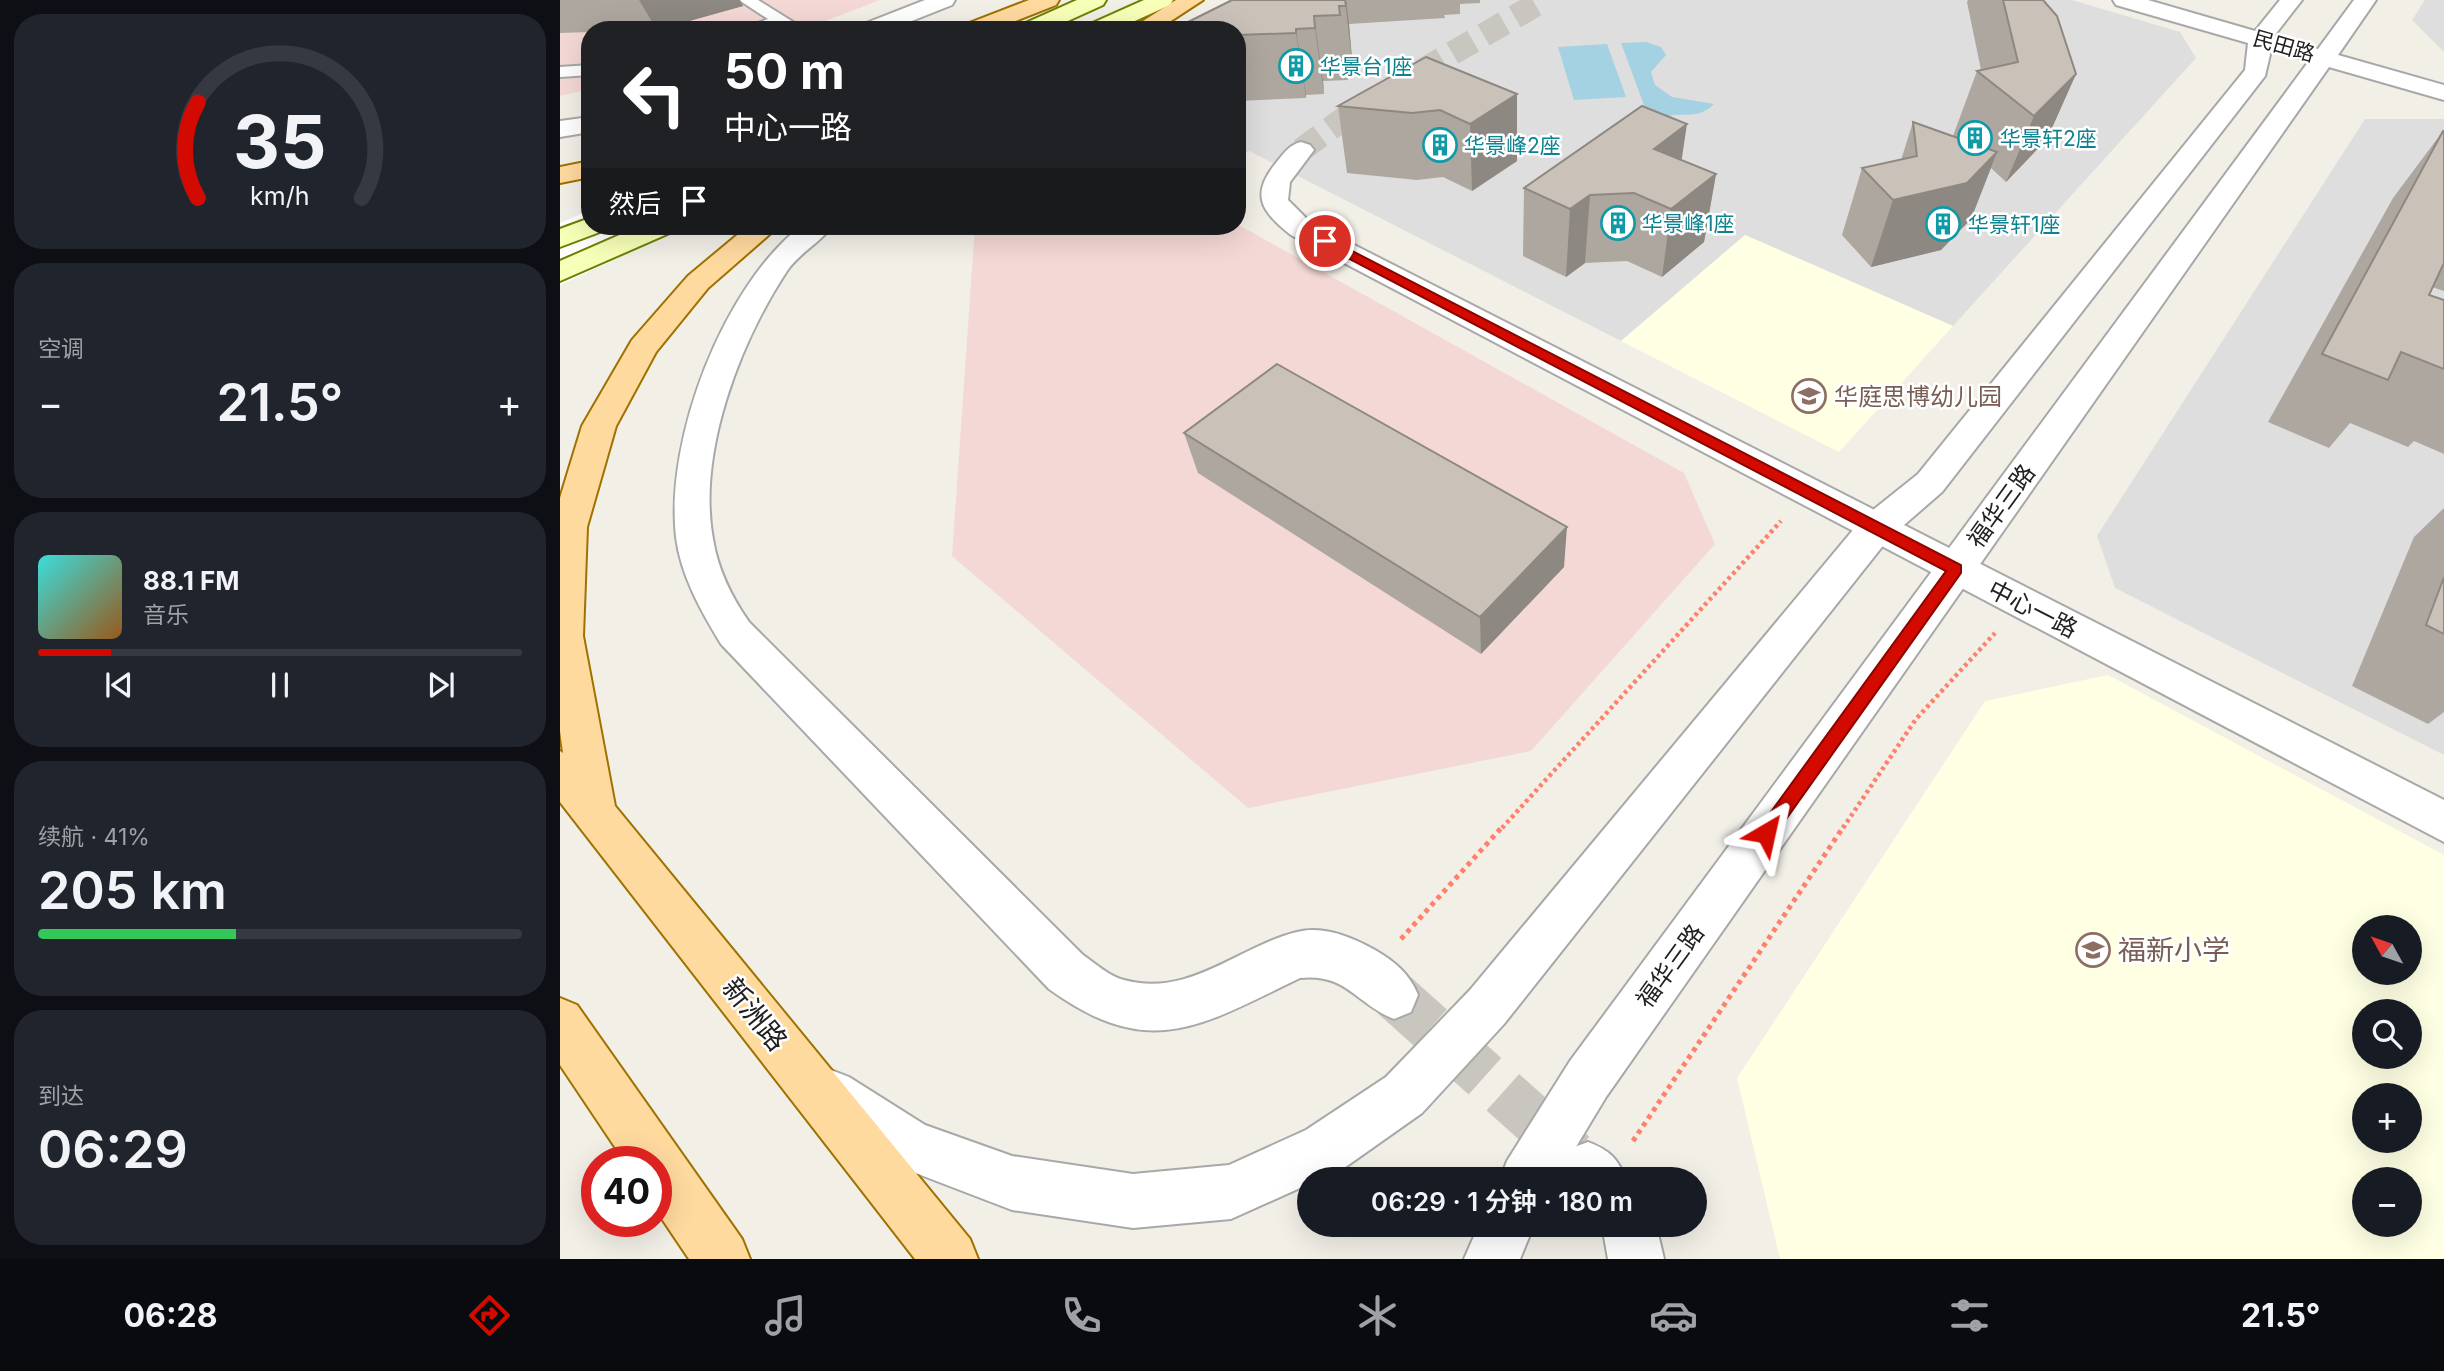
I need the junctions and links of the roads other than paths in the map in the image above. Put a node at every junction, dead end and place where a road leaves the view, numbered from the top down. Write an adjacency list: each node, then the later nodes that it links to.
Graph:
1 (747, 0): 10 (lane)
2 (944, 0): 12 (street)
3 (1048, 0): 13 (main road)
4 (1095, 0): 14 (main road)
5 (1162, 0): 15 (main road)
6 (1192, 0): 16 (main road)
7 (2124, 0): 17 (street, 民田路)
8 (2179, 0): 17 (street, 民田路)
9 (2365, 0): 18 (street, 福华三路)
10 (782, 20): 11 (lane)
11 (779, 21)
12 (892, 21)
13 (995, 21)
14 (1048, 21)
15 (1116, 21)
16 (1156, 21)
17 (2274, 22): 18 (street, 民田路); 34 (street)
18 (2328, 51): 21 (street, 民田路); 22 (street, 民田路); 35 (street, 福华三路)
19 (581, 71): 20 (lane)
20 (560, 72)
21 (2444, 75)
22 (2444, 93)
23 (581, 126): 24 (street)
24 (560, 129)
25 (1301, 150): 34 (street, 中心一路)
26 (581, 171): 27 (main road)
27 (560, 175)
28 (581, 230): 32 (main road)
29 (642, 235): 33 (main road)
30 (754, 235): 37 (main road)
31 (808, 235): 39 (street)
32 (560, 239)
33 (560, 272)
34 (1876, 528): 35 (street, 中心一路); 41 (street)
35 (1956, 569): 38 (street, 中心一路); 43 (street, 福华三路)
36 (560, 770): 37 (main road, 新洲路)
37 (596, 814): 41 (main road, 新洲路)
38 (2444, 822)
39 (1382, 984)
40 (560, 1022): 42 (main road)
41 (806, 1078): 48 (main road, 新洲路)
42 (645, 1146)
43 (1534, 1167)
44 (672, 1186): 47 (main road)
45 (1502, 1237): 49 (street)
46 (1631, 1237): 50 (street)
47 (722, 1259)
48 (950, 1259)
49 (1492, 1259)
50 (1636, 1259)

